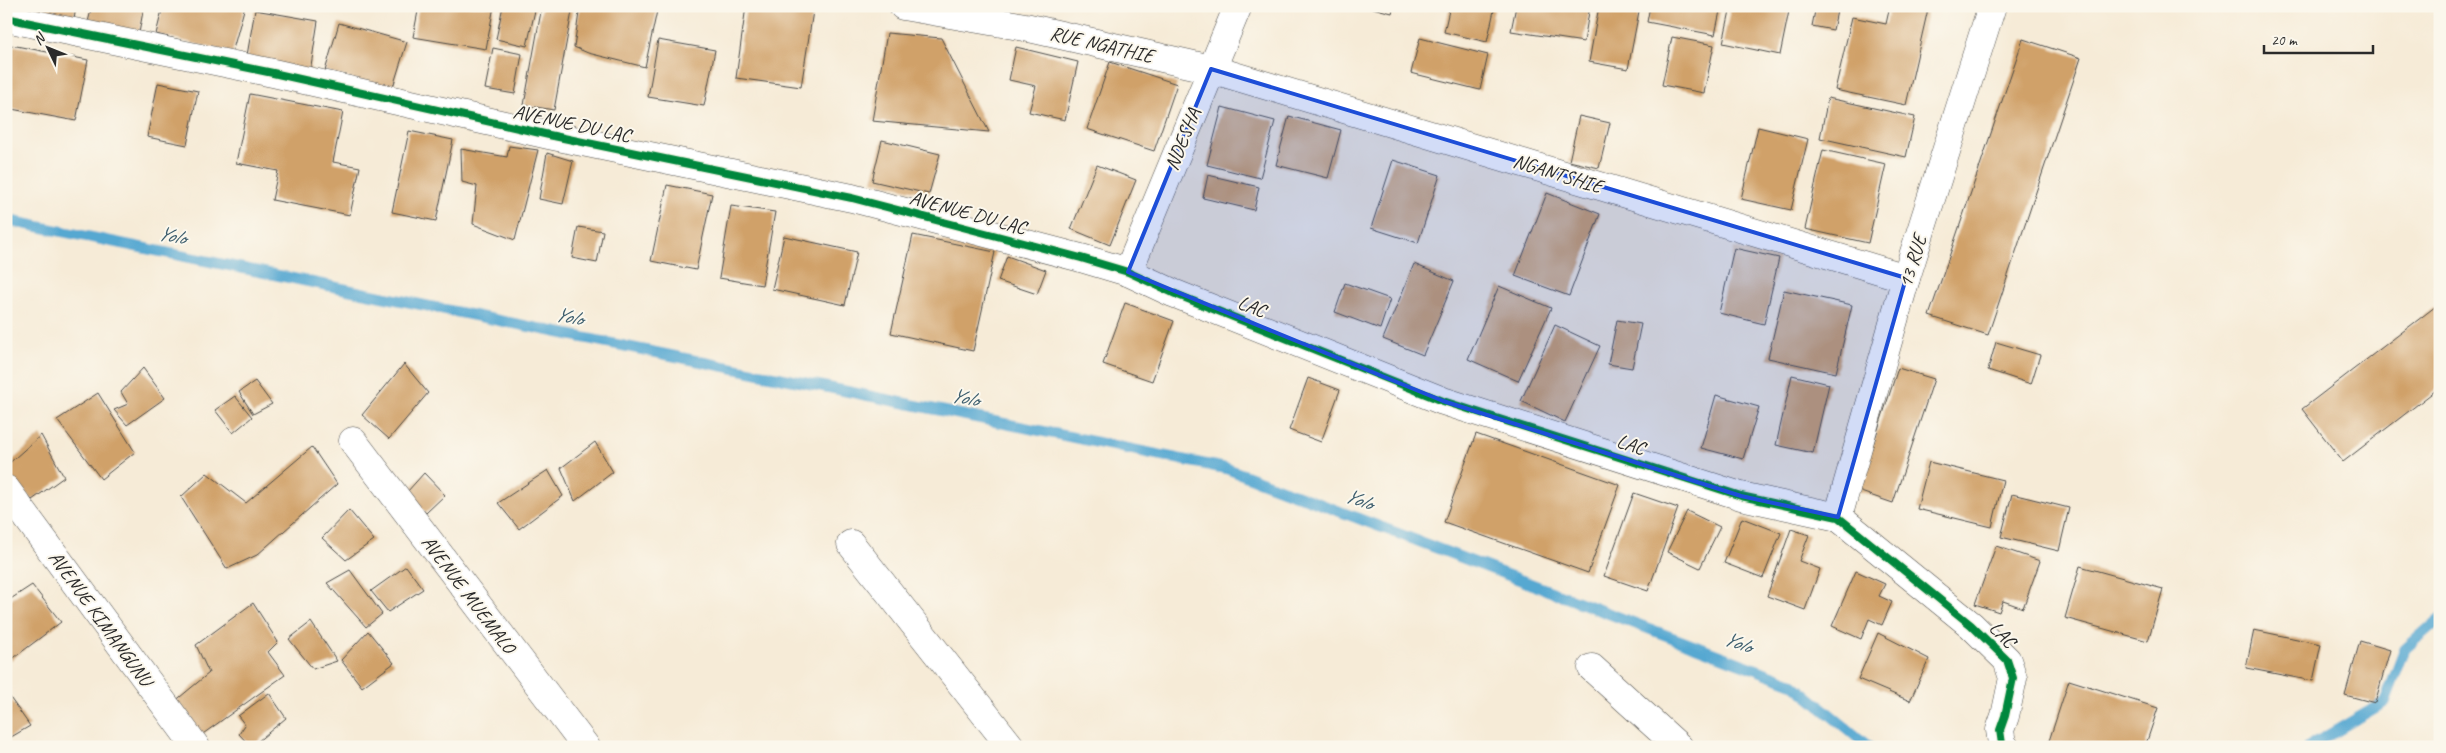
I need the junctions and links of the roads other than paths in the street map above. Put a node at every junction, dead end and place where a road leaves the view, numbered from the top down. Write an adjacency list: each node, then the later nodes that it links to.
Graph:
1 (903, 6): 5 (street, RUE NGATHIE)
2 (1238, 6): 5 (street, NDESHA)
3 (1992, 6): 7 (street, 13 RUE)
4 (6, 18): 6 (street, AVENUE DU LAC)
5 (1211, 69): 6 (street, NDESHA); 7 (street, NGANTSHIE)
6 (1128, 272): 10 (street, LAC)
7 (1906, 278): 10 (street, 13 RUE)
8 (353, 442): 14 (street, AVENUE MUEMALO)
9 (6, 489): 13 (street, AVENUE KIMANGUNU)
10 (1838, 518): 17 (street, LAC)
11 (851, 544): 15 (street)
12 (1592, 668): 16 (street)
13 (196, 747)
14 (586, 747)
15 (1011, 747)
16 (1679, 747)
17 (2005, 747)

